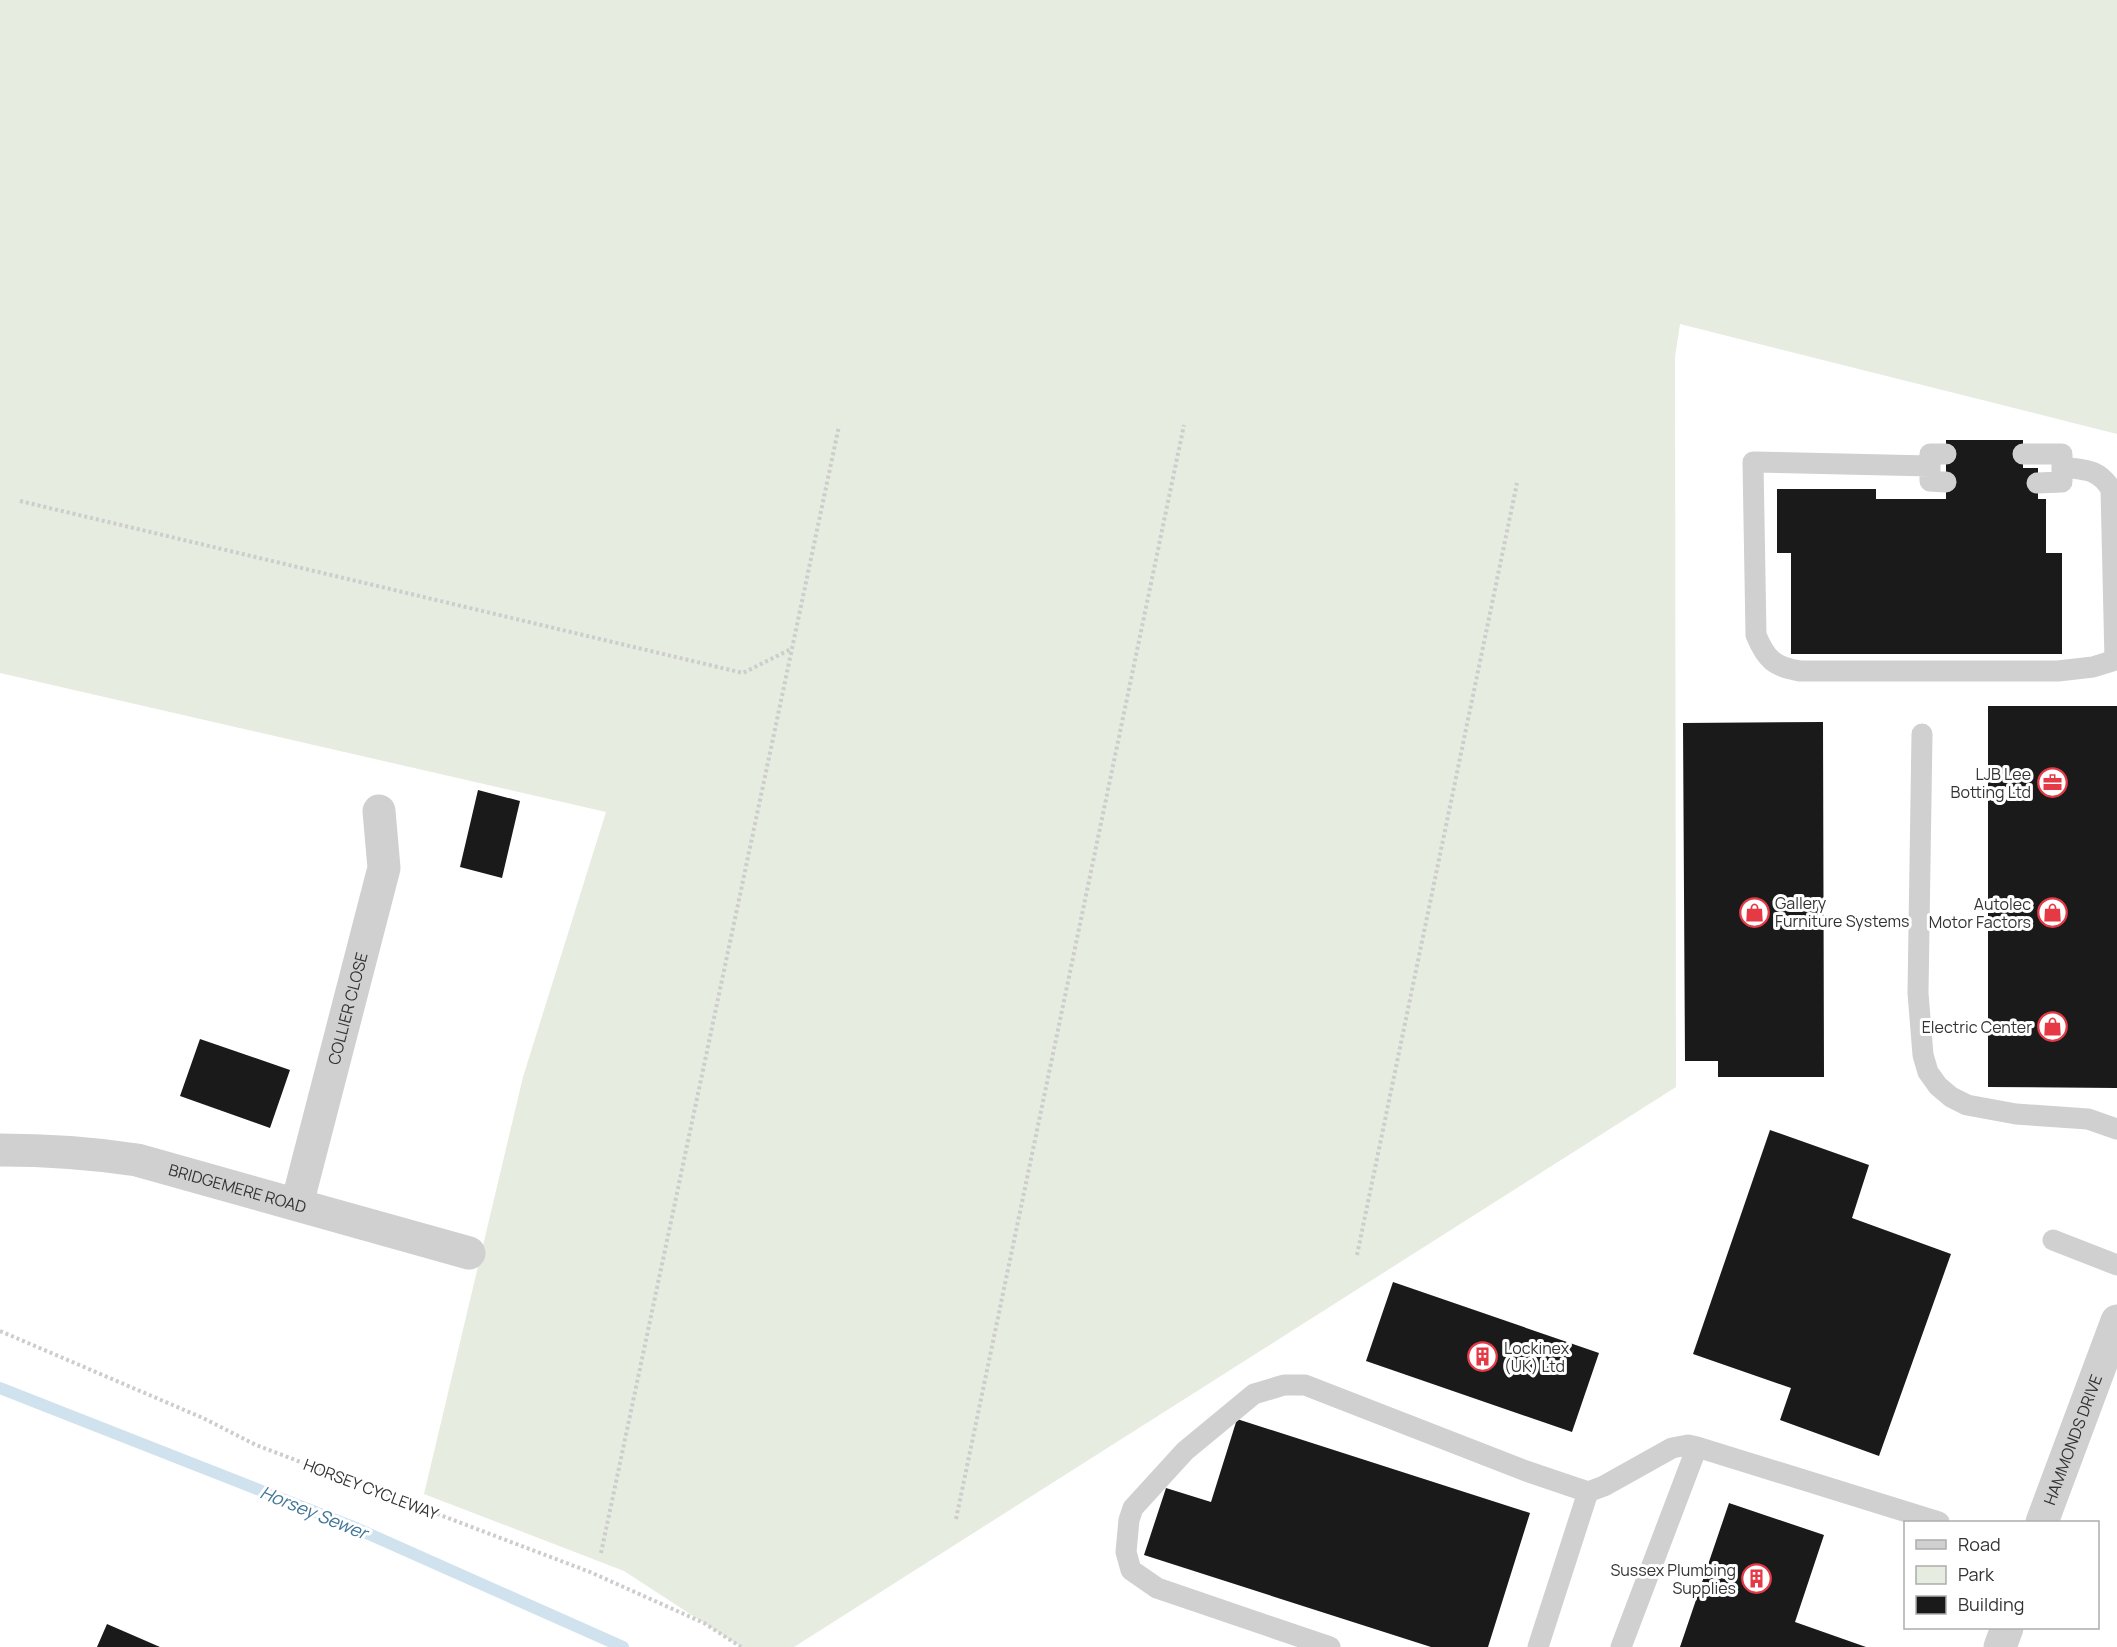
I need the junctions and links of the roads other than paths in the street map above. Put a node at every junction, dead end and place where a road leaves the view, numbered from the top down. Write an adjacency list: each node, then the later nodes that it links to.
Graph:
1 (2023, 454): 2 (lane)
2 (2062, 467): 4 (lane); 5 (lane)
3 (1946, 482): 6 (lane)
4 (2037, 483)
5 (2115, 568): 6 (lane)
6 (2116, 660)
7 (1922, 734): 9 (lane)
8 (379, 811): 11 (street, COLLIER CLOSE)
9 (2117, 1128)
10 (0, 1150): 11 (street, BRIDGEMERE ROAD)
11 (297, 1204): 13 (street, BRIDGEMERE ROAD)
12 (2053, 1240): 14 (lane)
13 (469, 1253)
14 (2117, 1264)
15 (2117, 1321): 19 (street, HAMMONDS DRIVE)
16 (1697, 1447): 17 (lane); 18 (lane); 23 (lane)
17 (1588, 1492): 21 (lane); 22 (lane)
18 (1936, 1521)
19 (2042, 1521)
20 (2007, 1629): 24 (street)
21 (1330, 1647)
22 (1538, 1647)
23 (1621, 1647)
24 (2000, 1647)

